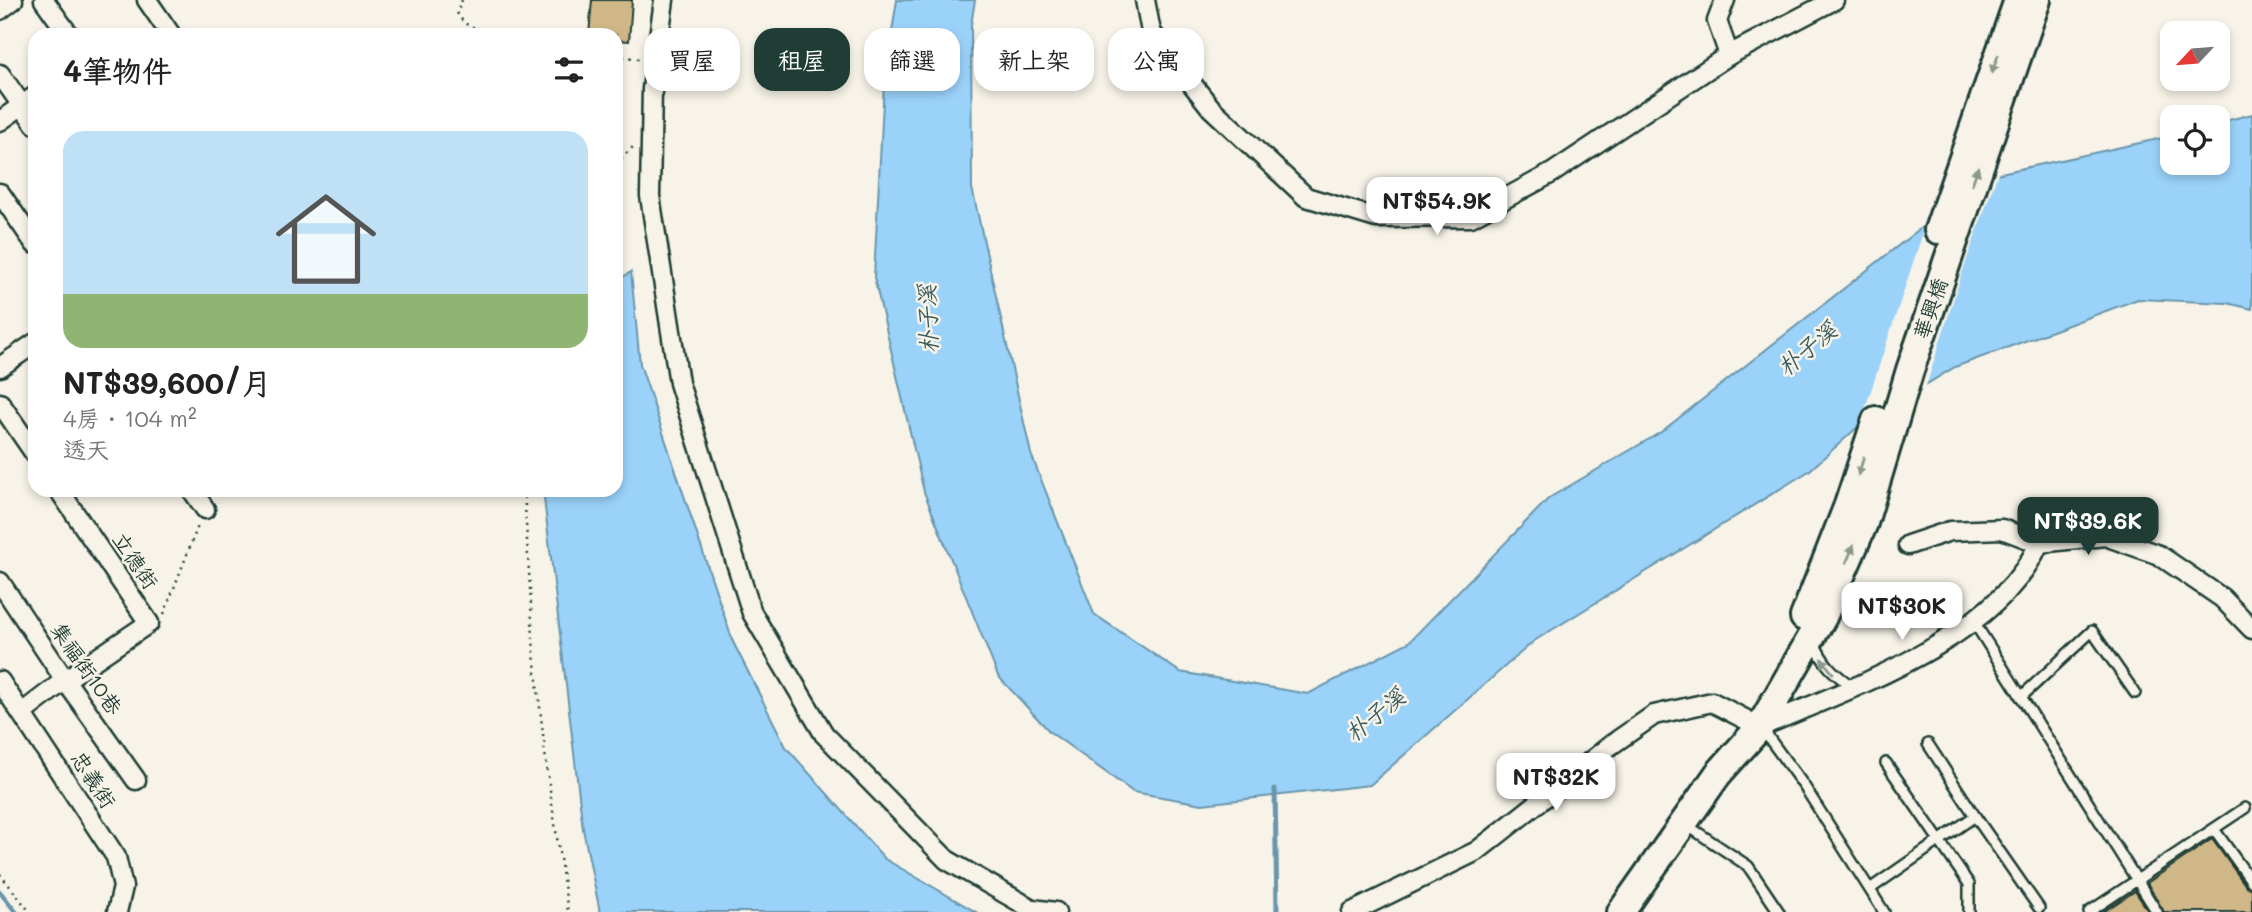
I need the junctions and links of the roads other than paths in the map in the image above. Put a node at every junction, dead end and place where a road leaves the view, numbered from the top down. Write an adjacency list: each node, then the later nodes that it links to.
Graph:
1 (13, 0): 10 (street)
2 (44, 0): 11 (street)
3 (147, 0): 12 (street)
4 (664, 0): 53 (street)
5 (1144, 0): 13 (street)
6 (1725, 0): 13 (street)
7 (1835, 0): 13 (street)
8 (2018, 0): 31 (street, 華興橋, one-way to 31)
9 (2037, 0): 31 (street, 華興橋, one-way to 9)
10 (0, 10)
11 (64, 28)
12 (166, 28)
13 (1729, 55)
14 (0, 74): 15 (street)
15 (28, 100)
16 (28, 102): 17 (street)
17 (0, 121)
18 (0, 193): 19 (street)
19 (28, 234)
20 (28, 348): 21 (street)
21 (0, 367)
22 (0, 403): 23 (street)
23 (28, 444)
24 (64, 497): 33 (street, 立德街)
25 (197, 497): 26 (street)
26 (205, 509)
27 (2039, 543): 28 (street); 30 (street); 32 (street)
28 (1908, 545)
29 (0, 582): 33 (street, 集福街10巷)
30 (1974, 622): 35 (street); 37 (lane)
31 (1813, 623): 35 (lane, one-way to 31); 39 (street)
32 (2252, 629)
33 (65, 680): 38 (street); 42 (street, 集福街10巷)
34 (0, 681): 38 (street, 忠義街)
35 (1853, 687): 39 (street)
36 (2135, 693): 37 (lane)
37 (2021, 697): 48 (lane)
38 (22, 713): 52 (street, 忠義街)
39 (1760, 727): 45 (street); 50 (lane); 54 (street)
40 (1928, 744): 44 (lane)
41 (1886, 763): 47 (lane)
42 (136, 780)
43 (2245, 808): 46 (lane)
44 (1975, 816): 47 (lane); 51 (lane)
45 (1683, 823): 55 (street); 56 (lane)
46 (2214, 829): 48 (lane); 49 (lane)
47 (1938, 841): 50 (lane); 58 (lane)
48 (2137, 880): 59 (lane); 60 (lane)
49 (2252, 882)
50 (1870, 889): 57 (lane)
51 (2039, 908)
52 (117, 912)
53 (1056, 912)
54 (1352, 912)
55 (1621, 912)
56 (1780, 912)
57 (1884, 912)
58 (1969, 912)
59 (2089, 912)
60 (2157, 912)

